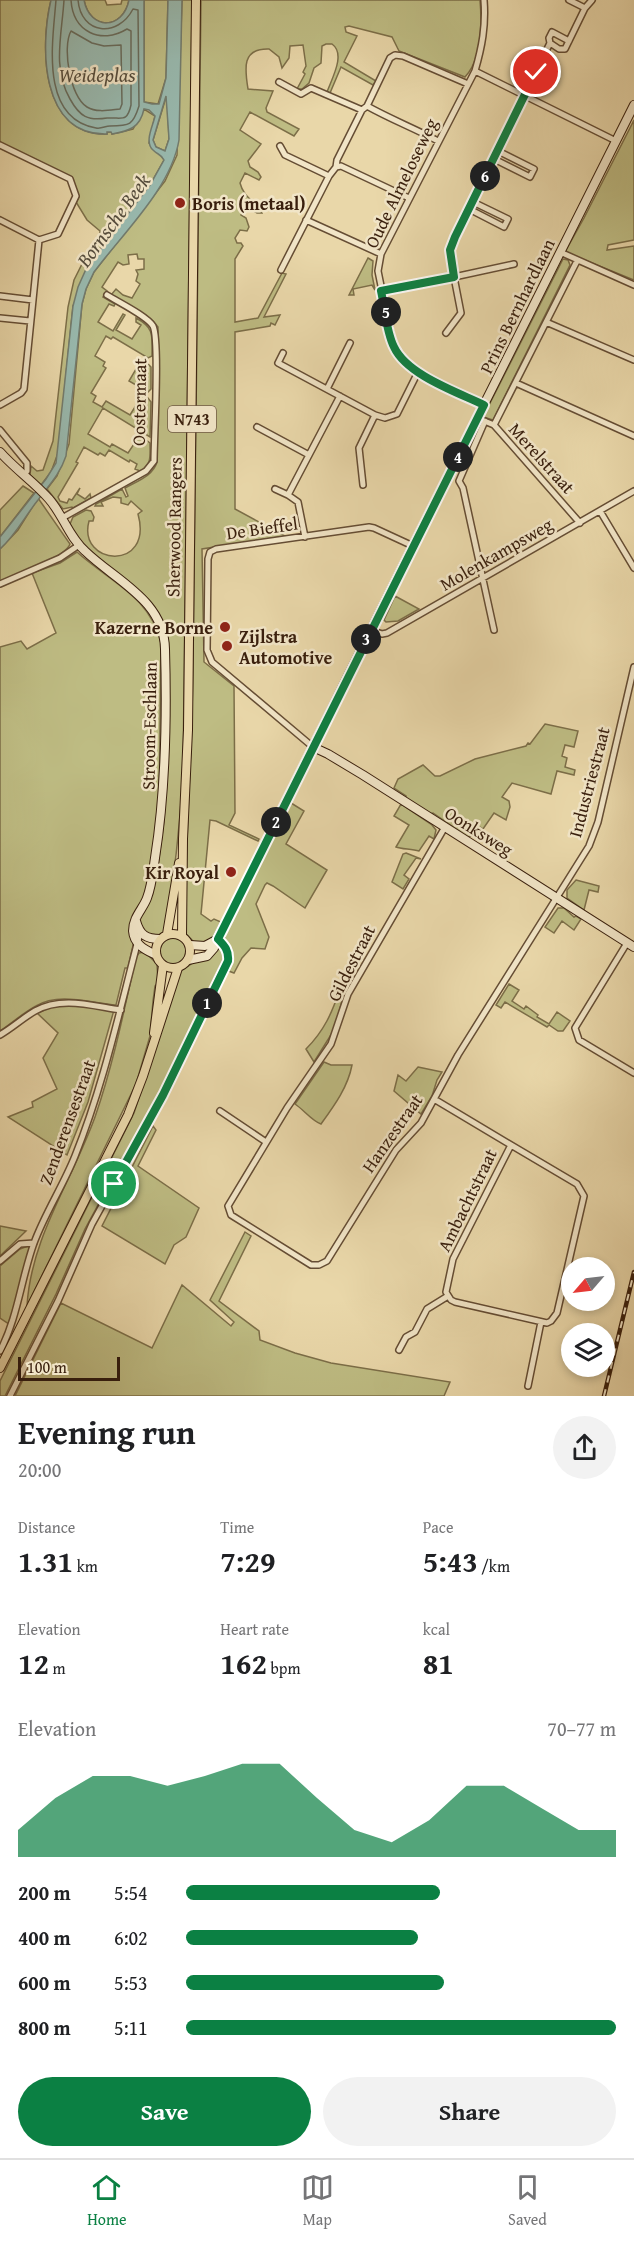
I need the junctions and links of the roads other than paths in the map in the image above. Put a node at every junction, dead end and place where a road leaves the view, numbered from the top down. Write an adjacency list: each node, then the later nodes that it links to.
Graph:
1 (196, 0): 81 (main road, Sherwood Rangers / N743)
2 (484, 0): 8 (street, Oude Almeloseweg)
3 (569, 0): 5 (street)
4 (592, 0): 5 (street)
5 (585, 8): 6 (street)
6 (569, 41): 7 (street); 7 (street)
7 (550, 43): 11 (street)
8 (475, 71): 10 (street, Oude Almeloseweg); 11 (street)
9 (279, 82): 13 (street)
10 (468, 84): 13 (street); 14 (street, Oude Almeloseweg)
11 (526, 95): 15 (street); 18 (street)
12 (634, 105): 15 (street, Prins Bernhardlaan)
13 (365, 108): 14 (street); 20 (street)
14 (438, 141): 22 (street, Oude Almeloseweg)
15 (616, 141): 28 (street, Prins Bernhardlaan)
16 (0, 145): 27 (street)
17 (280, 146): 21 (street)
18 (498, 151): 19 (street); 19 (street)
19 (494, 159): 23 (street)
20 (336, 166): 21 (street); 22 (street)
21 (329, 176): 26 (street)
22 (409, 198): 29 (street, Oude Almeloseweg)
23 (472, 202): 24 (street); 24 (street)
24 (469, 209): 33 (street)
25 (0, 220): 27 (street)
26 (306, 220): 29 (street); 32 (street)
27 (39, 240): 38 (street)
28 (560, 252): 30 (street); 51 (street, Prins Bernhardlaan)
29 (381, 254): 35 (street, Oude Almeloseweg)
30 (577, 261): 34 (street); 41 (street)
31 (514, 264): 33 (street)
32 (281, 270)
33 (454, 277): 35 (street); 42 (street)
34 (634, 285)
35 (381, 291): 46 (street, Oude Almeloseweg)
36 (107, 295): 68 (street, Oostermaat)
37 (0, 296): 38 (street)
38 (33, 300): 40 (street)
39 (0, 318): 40 (street)
40 (30, 321): 50 (street)
41 (546, 322): 45 (street); 47 (street)
42 (446, 333)
43 (350, 343): 48 (street)
44 (283, 353): 48 (street)
45 (634, 360)
46 (418, 372): 51 (street, Oude Almeloseweg); 52 (street)
47 (516, 383): 54 (street); 57 (street)
48 (327, 389): 49 (street)
49 (340, 396): 52 (street); 58 (street)
50 (0, 405)
51 (484, 405): 53 (street, Prins Bernhardlaan)
52 (375, 415): 63 (street)
53 (481, 420): 54 (street, Merelstraat); 61 (street, Prins Bernhardlaan); 62 (street)
54 (494, 425): 69 (street, Merelstraat)
55 (256, 427): 58 (street)
56 (0, 430): 60 (street, Stroom-Eschlaan)
57 (634, 436)
58 (309, 455): 66 (street)
59 (1, 456): 60 (street, Stroom-Eschlaan)
60 (24, 475): 68 (street, Stroom-Eschlaan)
61 (447, 478): 62 (street); 72 (street, Prins Bernhardlaan)
62 (459, 481): 74 (street)
63 (363, 485)
64 (276, 489): 66 (street)
65 (634, 491): 67 (street, Molenkampsweg)
66 (288, 495): 70 (street)
67 (600, 511): 69 (street, Molenkampsweg); 73 (street)
68 (62, 518): 71 (street, Stroom-Eschlaan)
69 (580, 523): 74 (street, Molenkampsweg)
70 (305, 537): 72 (street, De Bieffel); 79 (street, De Bieffel)
71 (79, 545): 75 (street); 83 (street, Stroom-Eschlaan)
72 (413, 546): 76 (street, Prins Bernhardlaan)
73 (634, 568)
74 (482, 579): 76 (street, Molenkampsweg); 77 (street)
75 (0, 584)
76 (371, 630): 79 (street, Prins Bernhardlaan)
77 (494, 630)
78 (634, 667): 82 (street, Industriestraat)
79 (313, 747): 80 (street, Oonksweg); 87 (street, Prins Bernhardlaan)
80 (445, 827): 82 (street, Oonksweg); 101 (street, Gildestraat)
81 (183, 838): 85 (main road, Sherwood Rangers / N743); 86 (main road, Sherwood Rangers / N743)
82 (557, 898): 90 (street, Oonksweg); 99 (street, Hanzestraat)
83 (135, 920): 84 (street); 88 (street)
84 (140, 933): 86 (street); 88 (street, Zenderensestraat)
85 (182, 936): 86 (main road); 89 (main road)
86 (163, 937): 91 (main road, N743)
87 (218, 939): 89 (street); 92 (street, Prins Bernhardlaan); 112 (street)
88 (138, 943): 91 (street); 95 (street, Zenderensestraat)
89 (190, 945): 92 (main road)
90 (630, 945): 98 (street, Oonksweg)
91 (156, 956): 93 (main road)
92 (188, 960): 94 (main road)
93 (163, 965): 94 (main road); 97 (main road)
94 (178, 968): 97 (main road)
95 (121, 1010): 96 (street); 104 (street, Zenderensestraat)
96 (0, 1035)
97 (153, 1044): 110 (main road)
98 (634, 1073)
99 (434, 1099): 102 (street, Ambachtstraat); 103 (street, Hanzestraat)
100 (220, 1112): 101 (street)
101 (266, 1142): 103 (street, Gildestraat)
102 (511, 1145): 106 (street, Ambachtstraat); 107 (street, Ambachtstraat)
103 (232, 1217)
104 (34, 1243): 105 (street); 109 (street, Zenderensestraat)
105 (0, 1261)
106 (448, 1296): 107 (street); 108 (street)
107 (542, 1322): 111 (street)
108 (399, 1350)
109 (0, 1351)
110 (0, 1368)
111 (528, 1386)
112 (10, 1396)

